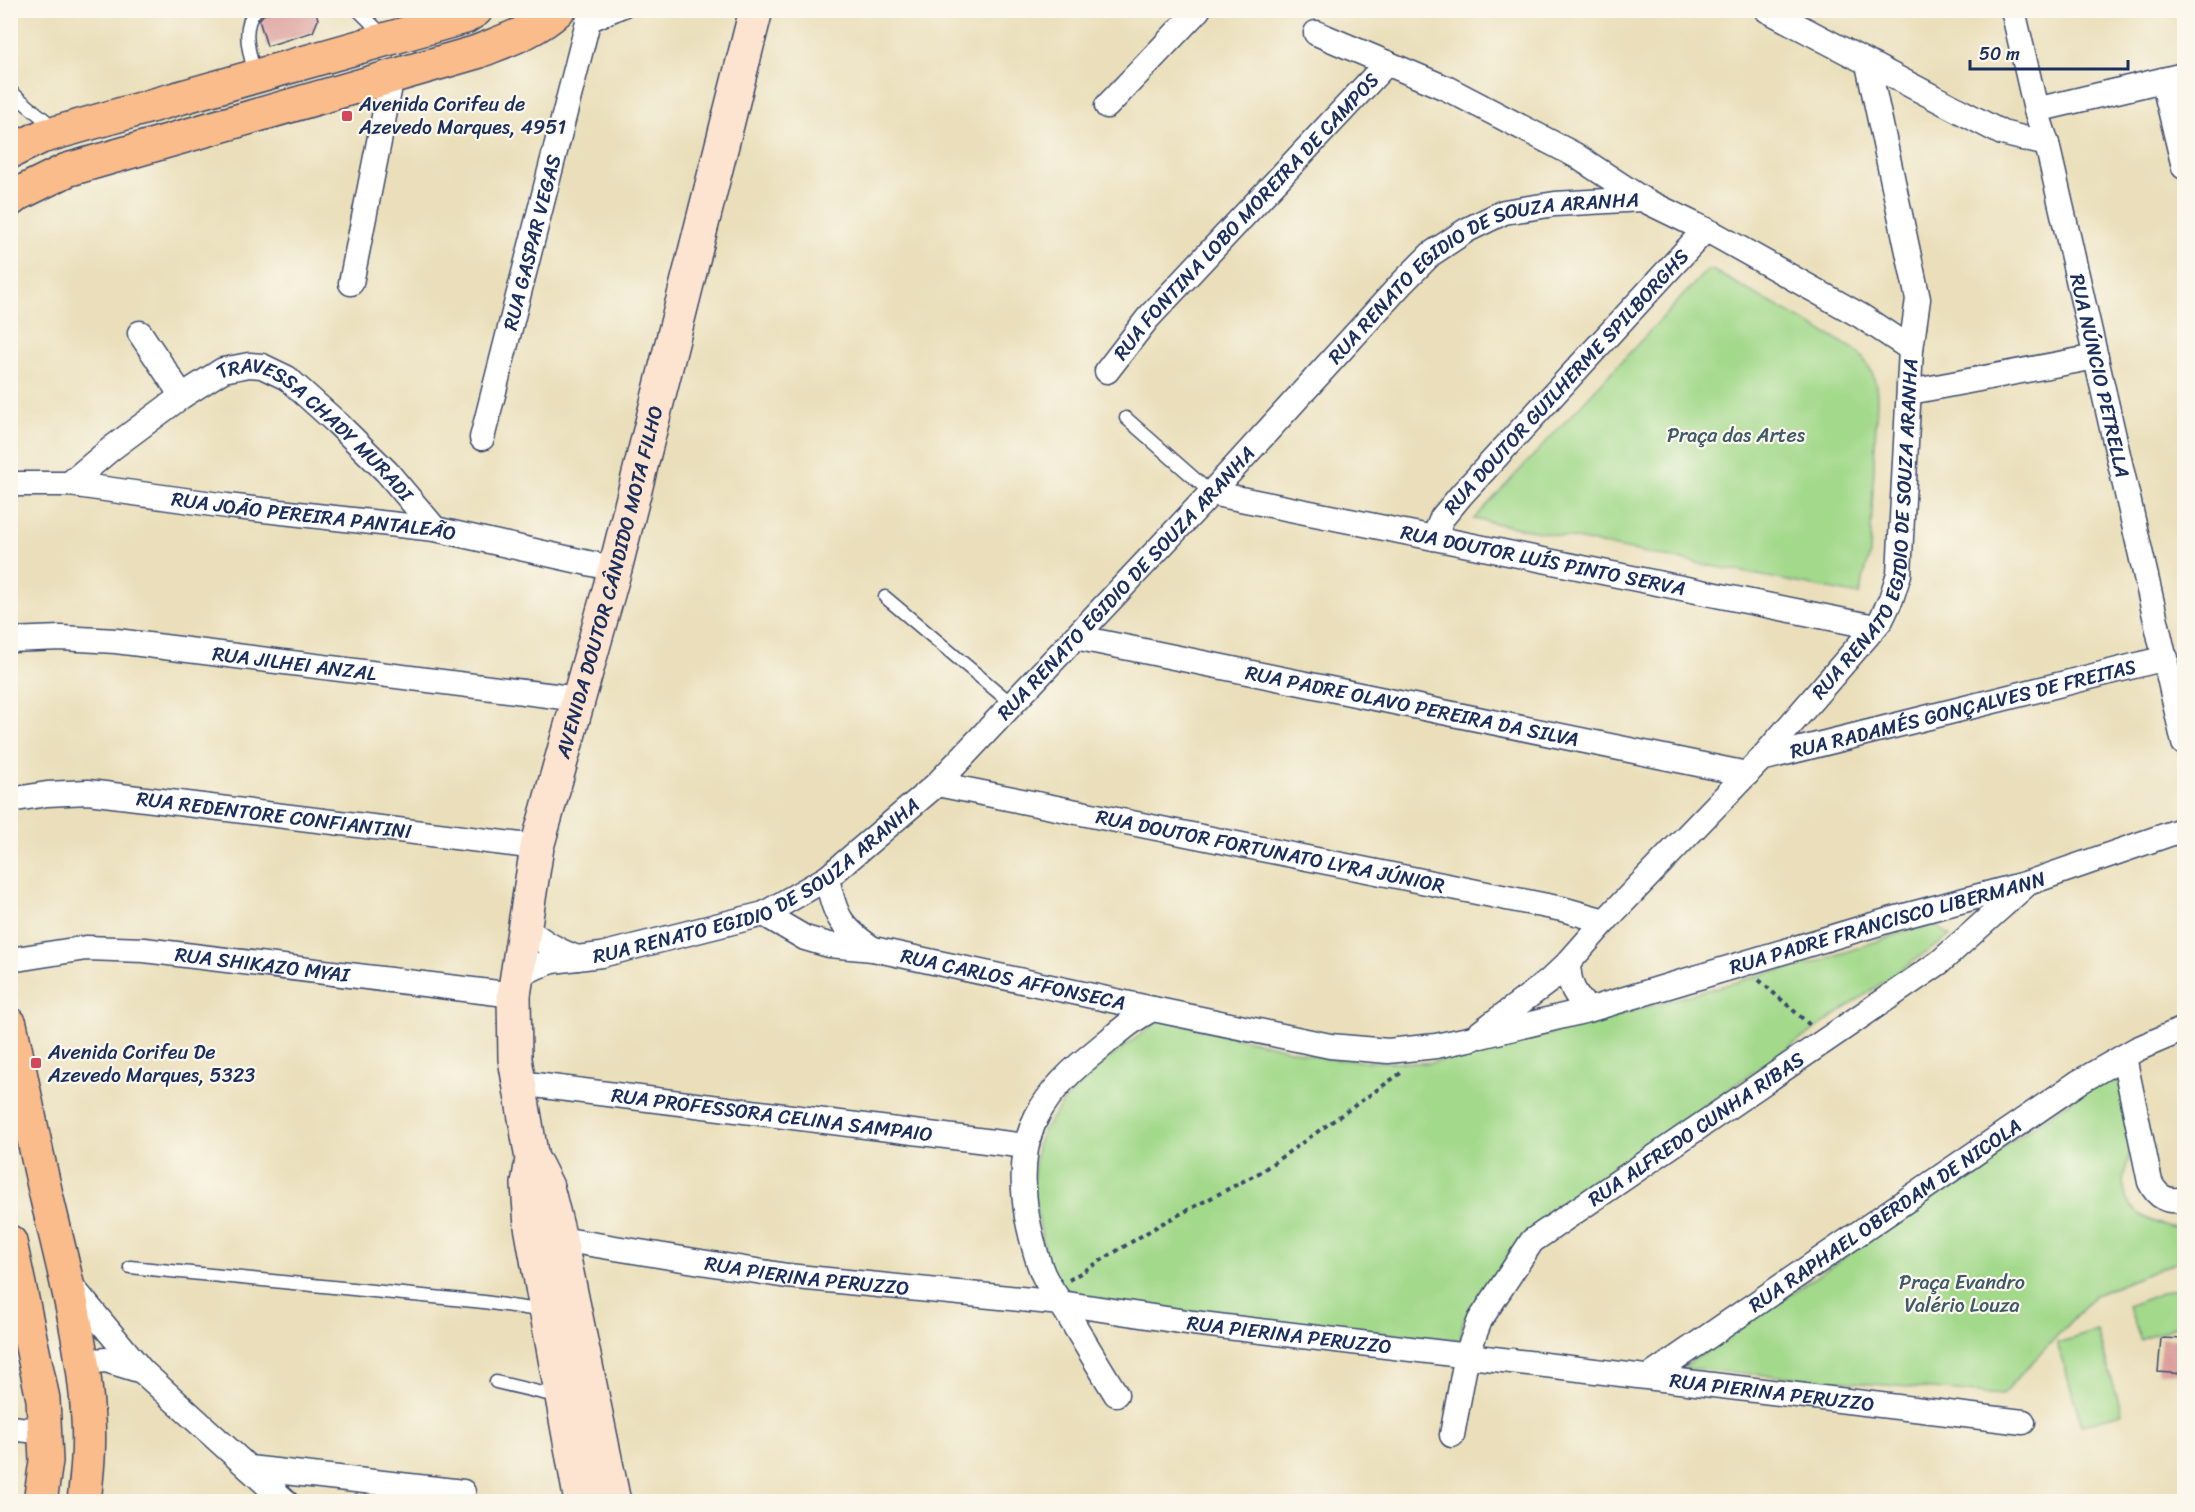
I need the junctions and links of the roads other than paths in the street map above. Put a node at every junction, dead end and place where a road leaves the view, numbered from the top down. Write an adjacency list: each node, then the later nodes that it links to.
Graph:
1 (256, 10): 15 (lane)
2 (358, 10): 12 (lane)
3 (476, 10): 12 (main road)
4 (558, 10): 16 (main road)
5 (626, 10): 10 (lane)
6 (756, 10): 42 (main road, AVENIDA DOUTOR CÂNDIDO MOTA FILHO)
7 (1198, 10): 19 (street)
8 (1767, 10): 14 (street)
9 (2013, 10): 20 (street, RUA NÚNCIO PETRELLA)
10 (589, 19): 36 (street, RUA GASPAR VEGAS)
11 (1316, 33): 13 (street)
12 (387, 39): 15 (main road)
13 (1387, 63): 25 (street); 32 (street, RUA FONTINA LOBO MOREIRA DE CAMPOS)
14 (1868, 64): 22 (street); 30 (street)
15 (255, 76): 21 (main road)
16 (392, 76): 26 (main road); 28 (street)
17 (2174, 77): 20 (street); 24 (street)
18 (10, 91): 21 (lane)
19 (1107, 105)
20 (2036, 110): 22 (street, RUA NÚNCIO PETRELLA)
21 (59, 131): 23 (main road)
22 (2047, 144): 31 (street, RUA NÚNCIO PETRELLA)
23 (10, 152)
24 (2184, 167)
25 (1642, 199): 27 (street, RUA RENATO EGIDIO DE SOUZA ARANHA); 39 (street, RUA RENATO EGIDIO DE SOUZA ARANHA)
26 (10, 200)
27 (1705, 230): 30 (street, RUA RENATO EGIDIO DE SOUZA ARANHA); 41 (street, RUA DOUTOR GUILHERME SPILBORGHS)
28 (351, 284)
29 (140, 333): 34 (street, TRAVESSA CHADY MURADI)
30 (1911, 349): 33 (street, RUA RENATO EGIDIO DE SOUZA ARANHA)
31 (2096, 357): 33 (street); 47 (street, RUA NÚNCIO PETRELLA)
32 (1107, 371)
33 (1910, 392): 44 (street, RUA RENATO EGIDIO DE SOUZA ARANHA)
34 (182, 396): 38 (street, TRAVESSA CHADY MURADI); 40 (street, TRAVESSA CHADY MURADI)
35 (1126, 418): 39 (lane)
36 (482, 438)
37 (10, 484): 38 (street, RUA JOÃO PEREIRA PANTALEÃO)
38 (69, 484): 40 (street, RUA JOÃO PEREIRA PANTALEÃO)
39 (1211, 493): 41 (street, RUA DOUTOR LUÍS PINTO SERVA); 45 (street, RUA RENATO EGIDIO DE SOUZA ARANHA)
40 (435, 529): 42 (street, RUA JOÃO PEREIRA PANTALEÃO)
41 (1434, 538): 44 (street, RUA DOUTOR LUÍS PINTO SERVA)
42 (615, 569): 48 (main road, AVENIDA DOUTOR CÂNDIDO MOTA FILHO)
43 (885, 597): 49 (lane)
44 (1875, 627): 51 (street, RUA RENATO EGIDIO DE SOUZA ARANHA)
45 (1074, 637): 49 (street, RUA RENATO EGIDIO DE SOUZA ARANHA); 51 (street, RUA PADRE OLAVO PEREIRA DA SILVA)
46 (10, 640): 48 (street, RUA JILHEI ANZAL)
47 (2166, 658): 50 (street, RUA NÚNCIO PETRELLA); 51 (street, RUA RADAMÉS GONÇALVES DE FREITAS)
48 (579, 699): 55 (main road, AVENIDA DOUTOR CÂNDIDO MOTA FILHO)
49 (1012, 704): 52 (street, RUA RENATO EGIDIO DE SOUZA ARANHA)
50 (2184, 743)
51 (1754, 766): 59 (street, RUA RENATO EGIDIO DE SOUZA ARANHA)
52 (937, 784): 56 (street, RUA RENATO EGIDIO DE SOUZA ARANHA); 59 (street, RUA DOUTOR FORTUNATO LYRA JÚNIOR)
53 (10, 800): 55 (street, RUA REDENTORE CONFIANTINI)
54 (2184, 829): 57 (street, RUA PADRE FRANCISCO LIBERMANN)
55 (537, 847): 60 (main road, AVENIDA DOUTOR CÂNDIDO MOTA FILHO)
56 (827, 878): 58 (street, RUA RENATO EGIDIO DE SOUZA ARANHA); 61 (street, RUA CARLOS AFFONSECA)
57 (2028, 883): 68 (street, RUA PADRE FRANCISCO LIBERMANN); 84 (street, RUA ALFREDO CUNHA RIBAS)
58 (764, 914): 61 (street, RUA CARLOS AFFONSECA); 62 (street, RUA RENATO EGIDIO DE SOUZA ARANHA)
59 (1605, 921): 64 (street, RUA RENATO EGIDIO DE SOUZA ARANHA)
60 (524, 926): 62 (street, RUA RENATO EGIDIO DE SOUZA ARANHA); 66 (main road, AVENIDA DOUTOR CÂNDIDO MOTA FILHO)
61 (873, 949): 67 (street, RUA CARLOS AFFONSECA)
62 (579, 959): 66 (street, RUA RENATO EGIDIO DE SOUZA ARANHA)
63 (10, 960): 66 (street, RUA SHIKAZO MYAI)
64 (1568, 963): 65 (street, RUA RENATO EGIDIO DE SOUZA ARANHA); 68 (street)
65 (1549, 981): 69 (street); 72 (street, RUA RENATO EGIDIO DE SOUZA ARANHA)
66 (515, 986): 74 (main road, AVENIDA DOUTOR CÂNDIDO MOTA FILHO)
67 (1153, 1009): 72 (street, RUA RENATO EGIDIO DE SOUZA ARANHA); 75 (street)
68 (1588, 1010): 69 (street, RUA PADRE FRANCISCO LIBERMANN)
69 (1561, 1017): 72 (street, RUA PADRE FRANCISCO LIBERMANN)
70 (10, 1024): 81 (main road)
71 (2184, 1029): 73 (street, RUA RAPHAEL OBERDAM DE NICOLA)
72 (1473, 1038)
73 (2124, 1057): 77 (street); 87 (street, RUA RAPHAEL OBERDAM DE NICOLA)
74 (519, 1083): 75 (street, RUA PROFESSORA CELINA SAMPAIO); 76 (main road, AVENIDA DOUTOR CÂNDIDO MOTA FILHO)
75 (1026, 1146): 82 (street)
76 (532, 1159): 78 (main road, AVENIDA DOUTOR CÂNDIDO MOTA FILHO); 83 (main road, AVENIDA DOUTOR CÂNDIDO MOTA FILHO)
77 (2184, 1198)
78 (560, 1239): 82 (street, RUA PIERINA PERUZZO); 97 (main road, AVENIDA DOUTOR CÂNDIDO MOTA FILHO)
79 (10, 1242): 93 (main road)
80 (130, 1267): 83 (lane)
81 (67, 1281): 85 (main road); 86 (street)
82 (1056, 1296): 84 (street, RUA PIERINA PERUZZO); 89 (street)
83 (546, 1311): 90 (main road, AVENIDA DOUTOR CÂNDIDO MOTA FILHO)
84 (1467, 1354): 87 (street, RUA PIERINA PERUZZO); 94 (street, RUA ALFREDO CUNHA RIBAS)
85 (82, 1362): 86 (street); 99 (main road)
86 (142, 1371): 95 (street)
87 (1649, 1377): 91 (street, RUA PIERINA PERUZZO)
88 (496, 1383): 90 (lane)
89 (1116, 1394)
90 (561, 1398): 101 (main road, AVENIDA DOUTOR CÂNDIDO MOTA FILHO)
91 (2023, 1422)
92 (10, 1428): 93 (street)
93 (46, 1432): 98 (main road)
94 (1452, 1435)
95 (249, 1468): 96 (street); 100 (street)
96 (463, 1492)
97 (612, 1494): 102 (main road)
98 (40, 1502)
99 (84, 1502)
100 (286, 1502)
101 (581, 1502)
102 (640, 1502)

